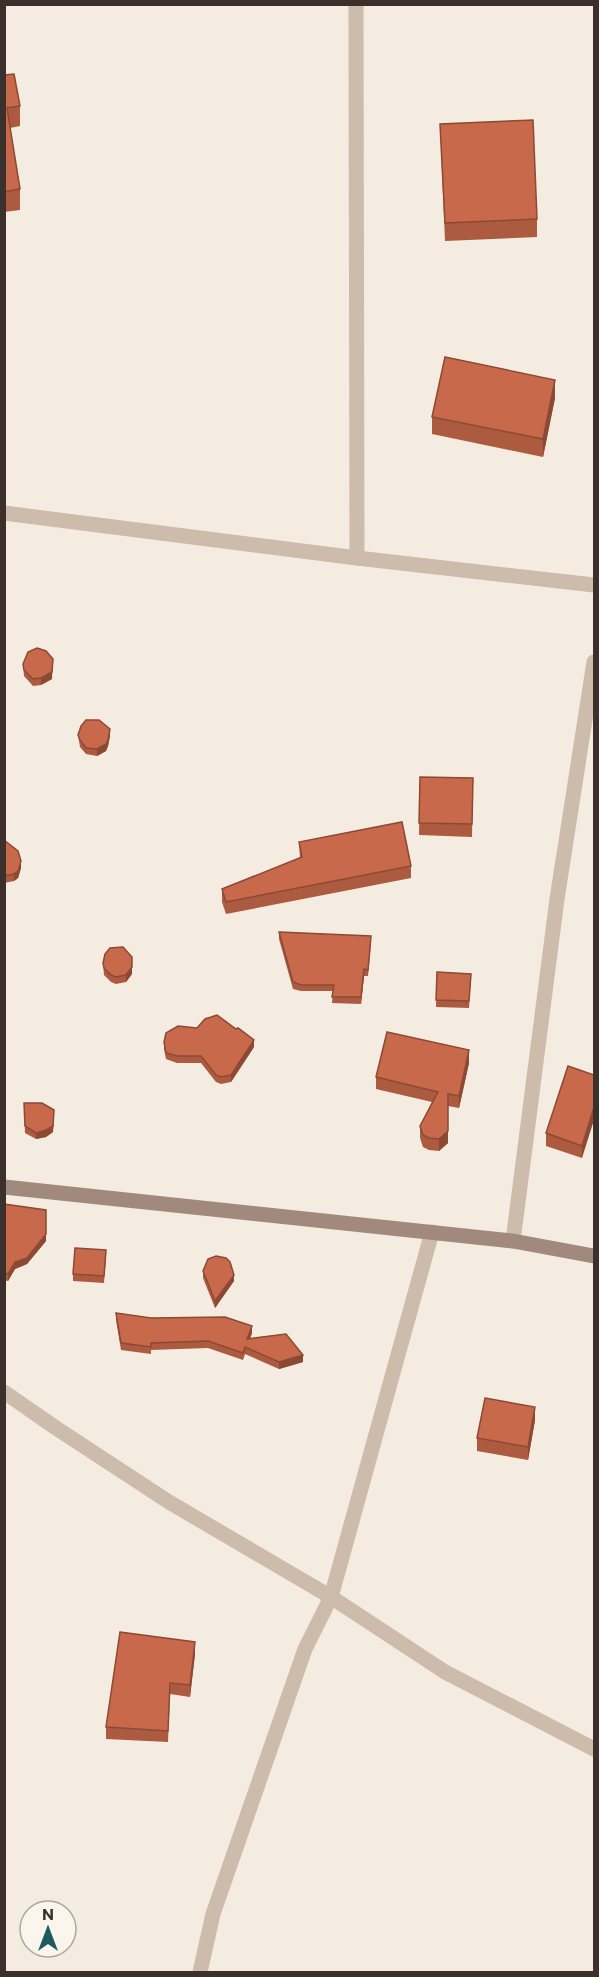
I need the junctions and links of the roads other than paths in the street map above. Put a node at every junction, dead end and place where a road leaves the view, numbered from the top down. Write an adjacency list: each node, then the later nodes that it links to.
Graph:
1 (356, 4): 3 (street)
2 (4, 513): 3 (street)
3 (357, 558): 4 (street)
4 (594, 585)
5 (594, 662): 8 (street)
6 (4, 1187): 7 (main road)
7 (432, 1232): 8 (main road); 11 (street)
8 (513, 1242): 9 (main road)
9 (594, 1256)
10 (4, 1392): 11 (street)
11 (331, 1597): 12 (street); 13 (street)
12 (594, 1749)
13 (200, 1972)

